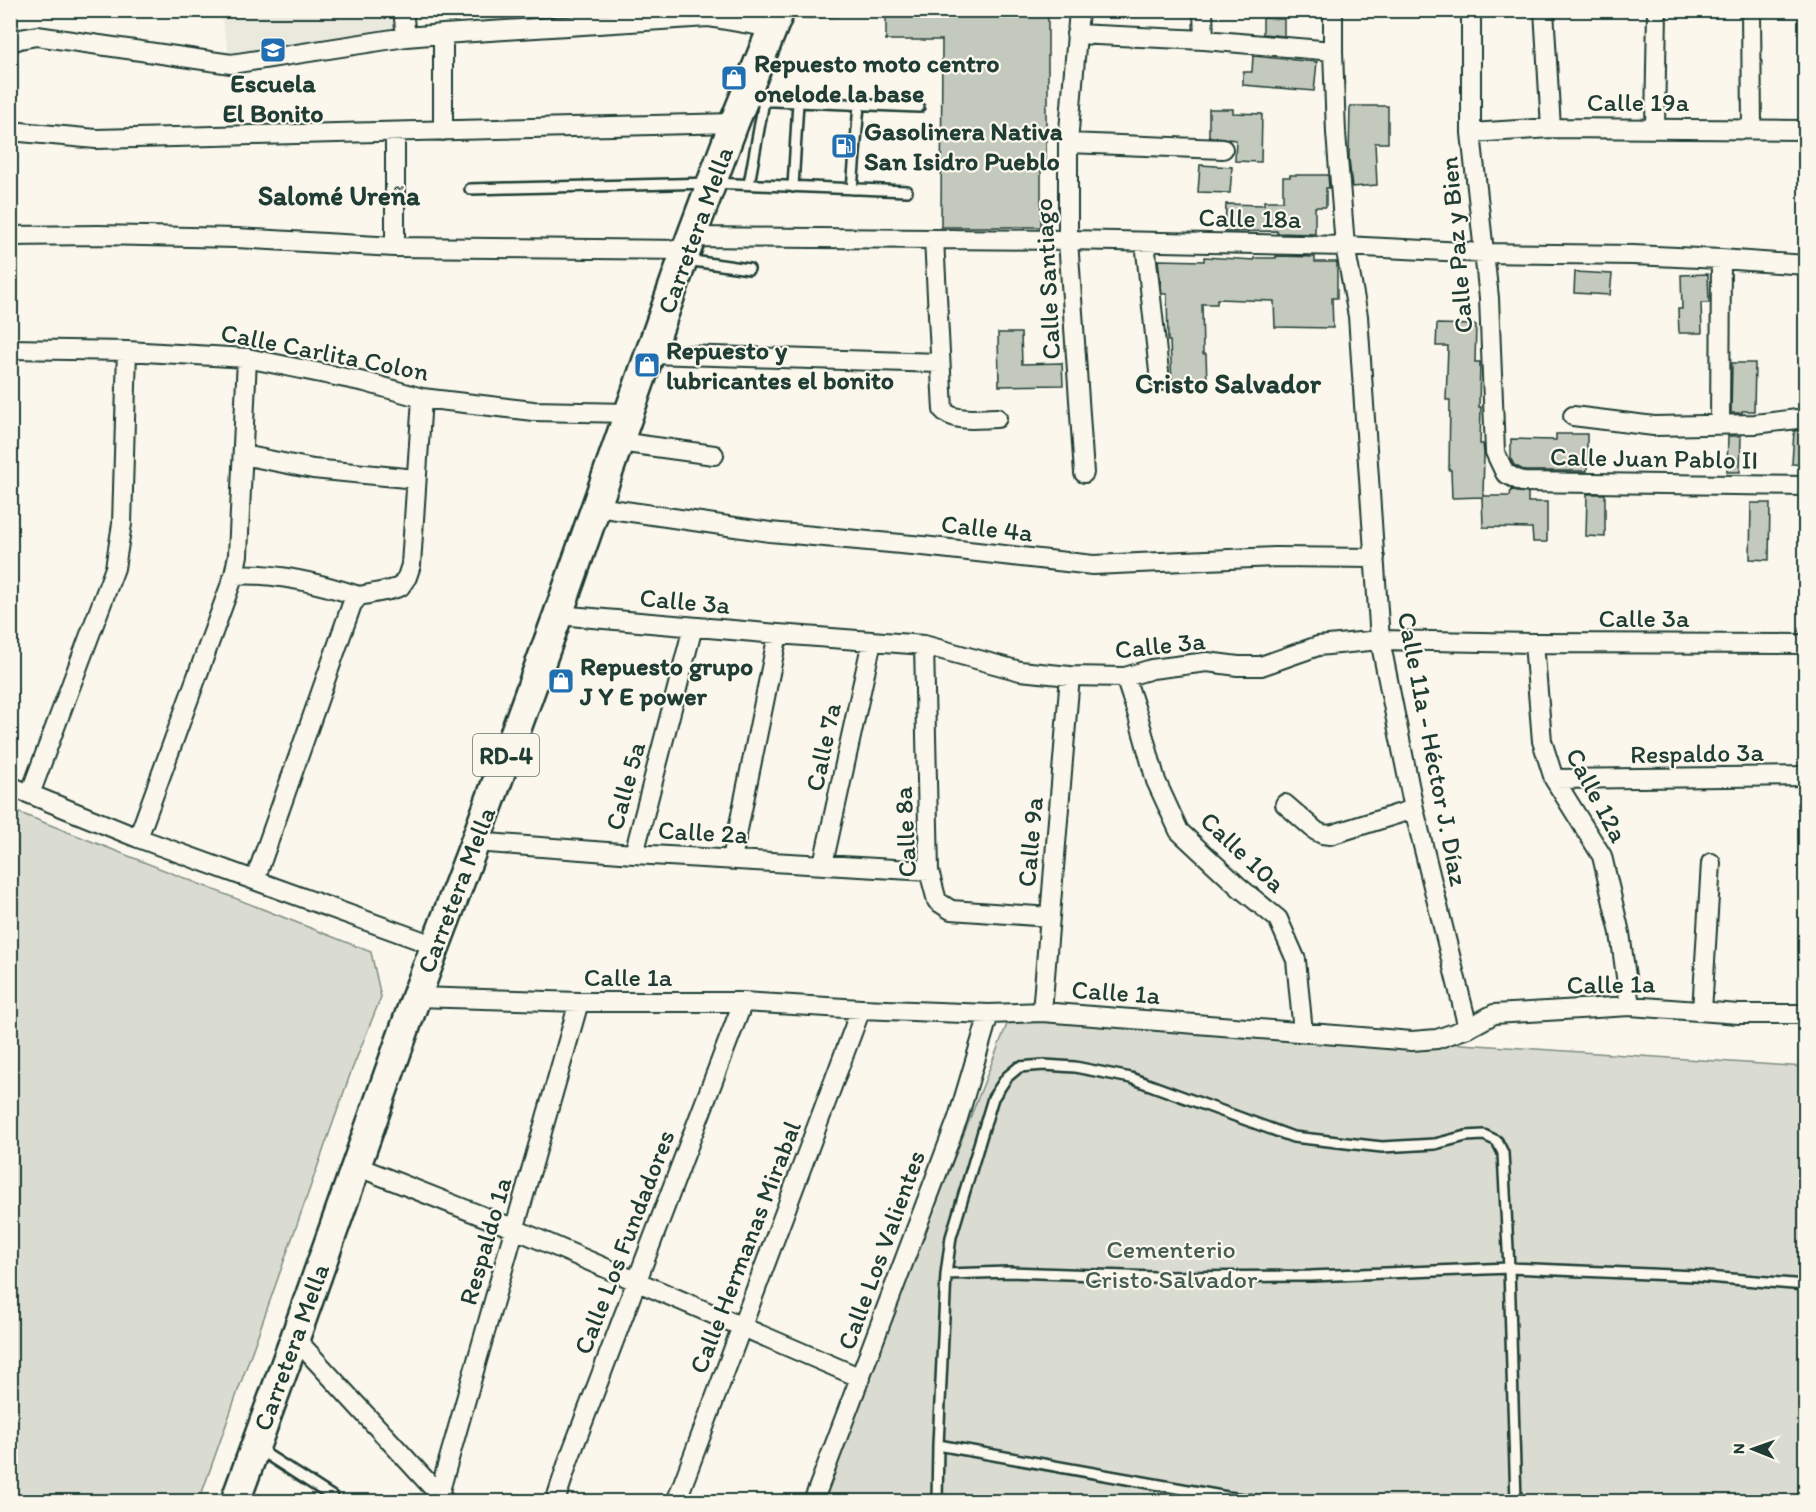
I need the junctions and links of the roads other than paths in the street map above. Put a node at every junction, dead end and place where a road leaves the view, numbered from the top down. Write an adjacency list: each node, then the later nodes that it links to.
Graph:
1 (403, 10): 14 (street)
2 (838, 10): 11 (lane)
3 (1079, 10): 13 (street, Calle Santiago)
4 (1203, 10): 15 (street)
5 (1333, 10): 17 (street, Calle 11a - Héctor J. Díaz)
6 (1471, 10): 29 (street, Calle Paz y Bien)
7 (1544, 10): 22 (street)
8 (1657, 10): 23 (street)
9 (1751, 10): 24 (street)
10 (709, 14): 11 (street); 12 (street)
11 (781, 16): 21 (main road, Carretera Mella / RD-4)
12 (443, 34): 14 (street); 27 (street)
13 (1076, 34): 15 (street); 30 (street, Calle Santiago)
14 (406, 37): 16 (street)
15 (1204, 40): 17 (street)
16 (10, 43)
17 (1333, 51): 42 (street, Calle 11a - Héctor J. Díaz)
18 (798, 102): 19 (lane); 21 (lane); 34 (lane)
19 (859, 105): 20 (lane); 36 (lane)
20 (919, 107)
21 (747, 108): 27 (street); 32 (main road, Carretera Mella / RD-4); 33 (lane)
22 (1551, 128): 23 (street, Calle 19a); 29 (street, Calle 19a)
23 (1655, 128): 24 (street, Calle 19a)
24 (1752, 128): 25 (street, Calle 19a)
25 (1806, 130)
26 (10, 131): 28 (street)
27 (443, 131): 28 (street)
28 (395, 132): 43 (street)
29 (1471, 132): 45 (street, Calle Paz y Bien)
30 (1068, 143): 31 (street); 40 (street, Calle Santiago)
31 (1223, 149)
32 (712, 183): 33 (lane); 35 (lane); 44 (main road, Carretera Mella / RD-4)
33 (748, 184): 34 (lane)
34 (793, 187): 36 (lane)
35 (470, 189)
36 (852, 189): 37 (lane)
37 (907, 191)
38 (10, 236): 43 (street, Calle 18a)
39 (934, 239): 40 (street, Calle 18a); 44 (street, Calle 18a); 53 (street)
40 (1068, 240): 41 (street, Calle 18a); 64 (street, Calle Santiago)
41 (1145, 242): 42 (street, Calle 18a); 54 (street)
42 (1346, 246): 45 (street, Calle 18a); 69 (street, Calle 11a - Héctor J. Díaz)
43 (395, 247): 44 (street, Calle 18a)
44 (688, 249): 48 (lane); 51 (main road, Carretera Mella / RD-4)
45 (1484, 253): 46 (street, Calle 18a); 65 (street, Calle Paz y Bien)
46 (1721, 259): 47 (street, Calle 18a); 60 (street)
47 (1806, 265)
48 (749, 269)
49 (10, 349): 50 (street, Calle Carlita Colon)
50 (127, 351): 52 (street, Calle Carlita Colon); 85 (street)
51 (649, 354): 53 (street); 56 (main road, Carretera Mella / RD-4)
52 (247, 358): 55 (street, Calle Carlita Colon); 63 (street)
53 (940, 363): 58 (street)
54 (1160, 381)
55 (422, 398): 56 (street, Calle Carlita Colon); 66 (street)
56 (629, 413): 61 (main road, Carretera Mella / RD-4)
57 (1574, 416): 60 (street)
58 (997, 418)
59 (1806, 418): 60 (street)
60 (1720, 424)
61 (619, 442): 62 (street); 68 (main road, Carretera Mella / RD-4)
62 (714, 454)
63 (243, 455): 66 (street); 70 (street)
64 (1084, 473)
65 (1505, 473): 67 (street, Calle Juan Pablo II)
66 (417, 479): 71 (street)
67 (1806, 486)
68 (597, 507): 69 (street, Calle 4a); 72 (main road, Carretera Mella / RD-4)
69 (1375, 558): 75 (street, Calle 11a - Héctor J. Díaz)
70 (234, 575): 71 (street); 88 (street)
71 (359, 596): 95 (street)
72 (558, 615): 73 (street, Calle 3a); 89 (main road, Carretera Mella / RD-4)
73 (693, 627): 74 (street, Calle 3a); 90 (street, Calle 5a)
74 (778, 634): 76 (street, Calle 3a); 91 (street)
75 (1380, 640): 77 (street, Calle 3a); 81 (street, Calle 3a); 87 (street, Calle 11a - Héctor J. Díaz)
76 (872, 641): 79 (street, Calle 3a); 93 (street, Calle 7a)
77 (1534, 643): 78 (street, Calle 3a); 83 (street, Calle 12a)
78 (1806, 644)
79 (924, 645): 80 (street, Calle 3a); 94 (street, Calle 8a)
80 (1070, 676): 81 (street, Calle 3a); 96 (street, Calle 9a)
81 (1125, 677): 108 (street, Calle 10a)
82 (1806, 776): 83 (street, Respaldo 3a)
83 (1554, 779): 101 (street, Calle 12a)
84 (10, 786): 85 (street)
85 (30, 794): 88 (street)
86 (1285, 804): 87 (street)
87 (1414, 809): 107 (street, Calle 11a - Héctor J. Díaz)
88 (138, 837): 95 (street)
89 (475, 842): 90 (street, Calle 2a); 97 (main road, Carretera Mella / RD-4)
90 (634, 854): 91 (street, Calle 2a)
91 (732, 859): 93 (street, Calle 2a)
92 (1711, 863): 103 (street)
93 (823, 864): 94 (street, Calle 2a)
94 (929, 871): 96 (street, Calle 8a)
95 (255, 880): 97 (street)
96 (1050, 917): 104 (street, Calle 9a)
97 (436, 946): 98 (main road, Carretera Mella / RD-4)
98 (416, 997): 99 (street, Calle 1a); 109 (main road, Carretera Mella / RD-4)
99 (579, 1002): 100 (street, Calle 1a); 110 (street, Respaldo 1a)
100 (743, 1002): 102 (street, Calle 1a); 113 (street, Calle Los Fundadores)
101 (1630, 1006): 103 (street, Calle 1a); 107 (street, Calle 1a)
102 (861, 1009): 105 (street, Calle 1a); 115 (street, Calle Hermanas Mirabal)
103 (1702, 1011): 106 (street, Calle 1a)
104 (1042, 1012): 105 (street, Calle 1a); 108 (street, Calle 1a)
105 (989, 1014): 117 (street, Calle Los Valientes)
106 (1806, 1014)
107 (1468, 1028): 108 (street, Calle 1a)
108 (1303, 1032)
109 (356, 1166): 110 (street); 116 (main road, Carretera Mella / RD-4)
110 (515, 1229): 113 (street); 120 (street, Respaldo 1a)
111 (1509, 1268): 112 (lane); 112 (lane); 114 (lane); 128 (lane)
112 (946, 1274): 118 (lane)
113 (637, 1282): 115 (street); 123 (street, Calle Los Fundadores)
114 (1806, 1285)
115 (742, 1327): 117 (street); 124 (street, Calle Hermanas Mirabal)
116 (295, 1338): 119 (main road, Carretera Mella / RD-4); 120 (street)
117 (861, 1378): 125 (street, Calle Los Valientes)
118 (938, 1445): 126 (lane); 127 (lane)
119 (255, 1447): 121 (main road, Carretera Mella / RD-4); 122 (lane)
120 (442, 1498)
121 (235, 1502)
122 (333, 1502)
123 (555, 1502)
124 (676, 1502)
125 (813, 1502)
126 (937, 1502)
127 (1269, 1502)
128 (1516, 1502)

